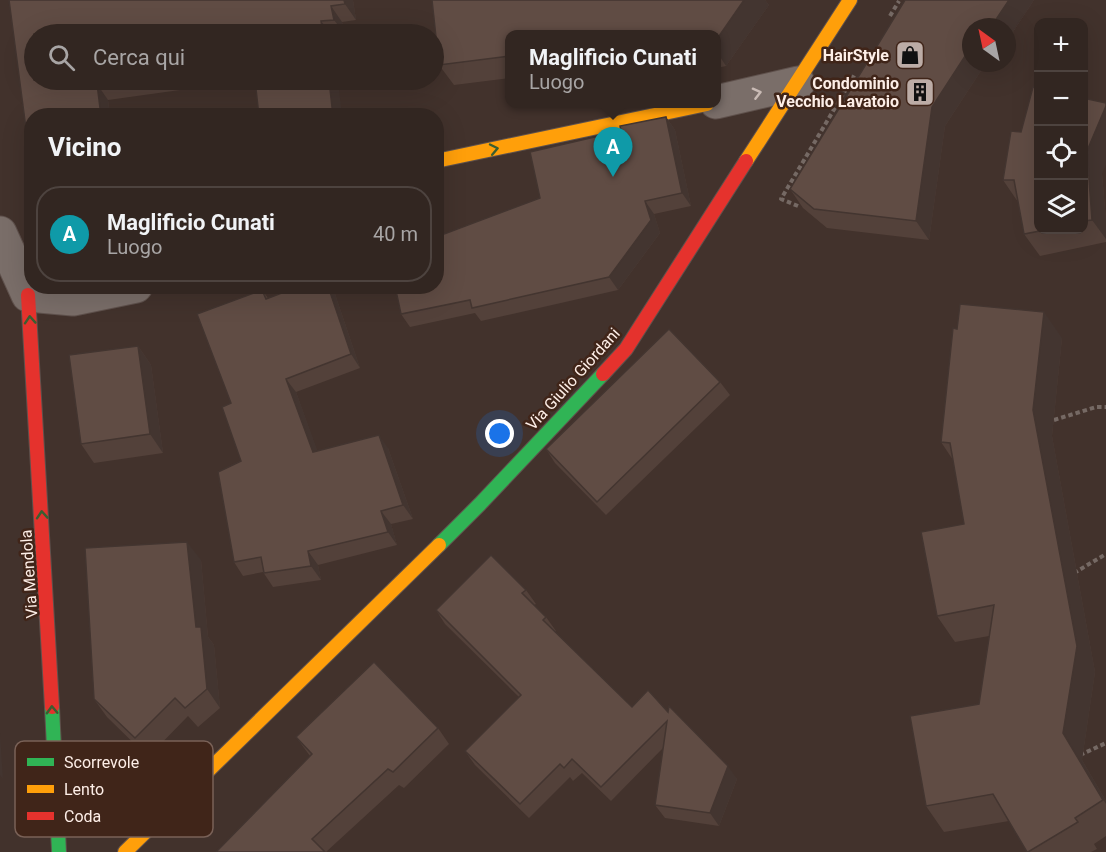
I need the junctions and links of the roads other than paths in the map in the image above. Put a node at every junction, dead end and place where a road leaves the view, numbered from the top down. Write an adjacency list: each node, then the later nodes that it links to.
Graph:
1 (850, 0): 2 (street, Via Giulio Giordani)
2 (798, 83): 3 (street, one-way to 2); 11 (street, Via Giulio Giordani)
3 (721, 101)
4 (688, 108): 5 (street, one-way to 4)
5 (444, 159)
6 (0, 233): 7 (street)
7 (24, 286)
8 (97, 294): 9 (street)
9 (28, 295): 10 (street, Via Mendola, one-way to 9)
10 (53, 741)
11 (213, 766)
12 (57, 837): 14 (street, Via Mendola, one-way to 12)
13 (140, 837): 15 (street, Via Giulio Giordani)
14 (58, 852)
15 (125, 852)

